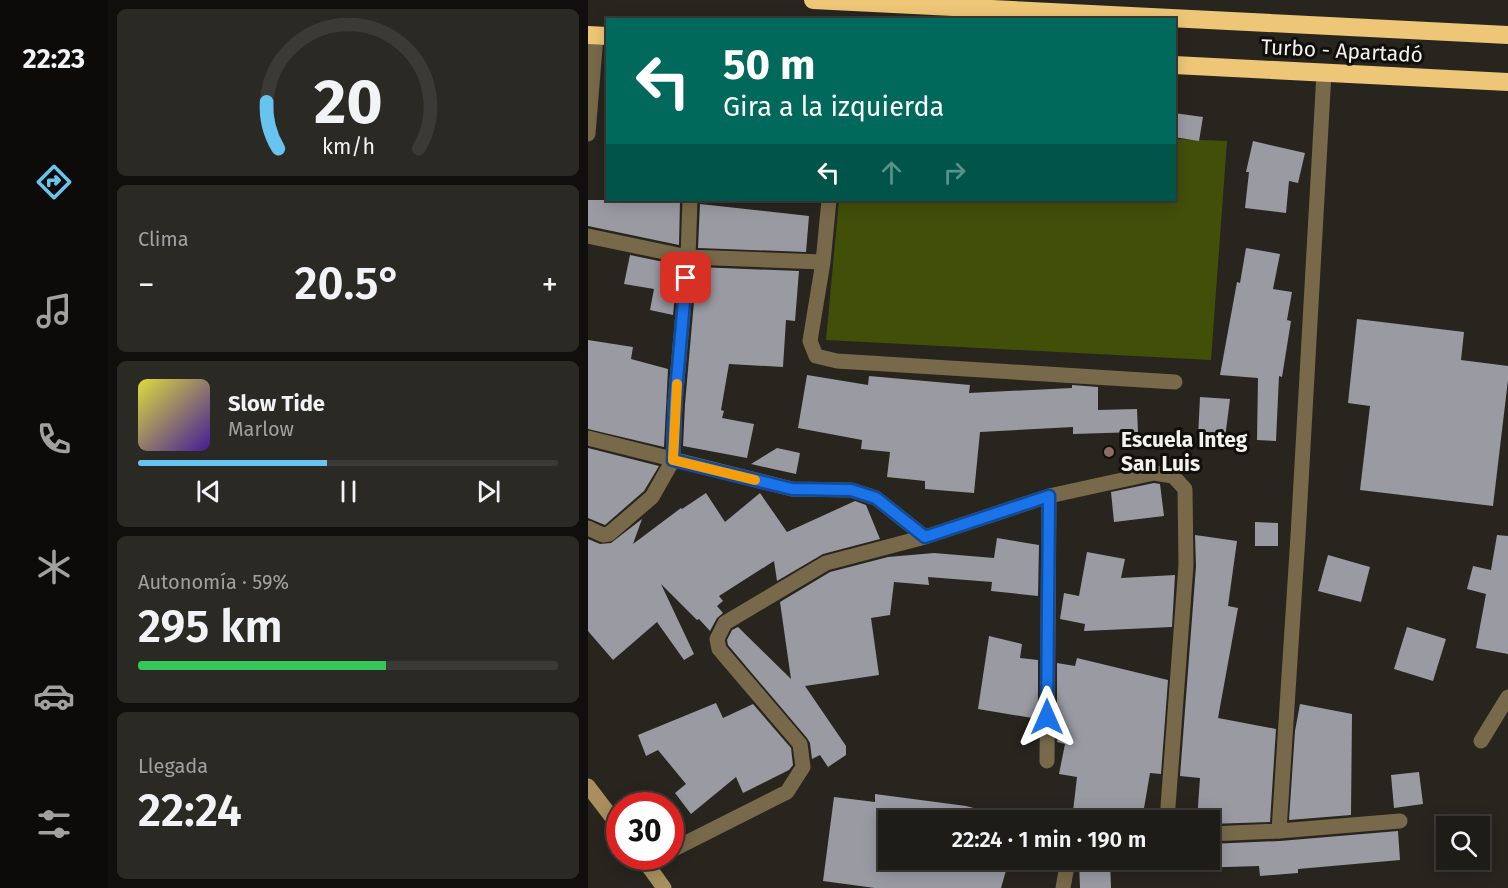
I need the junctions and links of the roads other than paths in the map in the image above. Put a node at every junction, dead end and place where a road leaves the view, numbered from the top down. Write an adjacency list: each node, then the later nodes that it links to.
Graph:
1 (813, 0): 2 (highway)
2 (1170, 18)
3 (1176, 18): 4 (highway)
4 (1508, 35)
5 (597, 36): 9 (street)
6 (1176, 65): 7 (highway, Turbo - Apartadó)
7 (1324, 73): 8 (highway, Turbo - Apartadó); 28 (street)
8 (1508, 82)
9 (588, 134)
10 (690, 201): 13 (street)
11 (829, 201): 14 (street)
12 (588, 236): 13 (street)
13 (688, 257): 14 (street); 17 (street)
14 (823, 262): 15 (street)
15 (1175, 382)
16 (588, 438): 17 (street)
17 (673, 460): 19 (street); 20 (street)
18 (1049, 496): 20 (street); 23 (street); 26 (street)
19 (588, 528)
20 (925, 537): 30 (street)
21 (1508, 697): 22 (street)
22 (1481, 741)
23 (1047, 761)
24 (588, 786): 25 (street)
25 (606, 810)
26 (1168, 810)
27 (1400, 821): 28 (street)
28 (1279, 831): 29 (street)
29 (1220, 834)
30 (684, 844)
31 (655, 870): 33 (street)
32 (1066, 870): 34 (street)
33 (664, 888)
34 (1063, 888)

